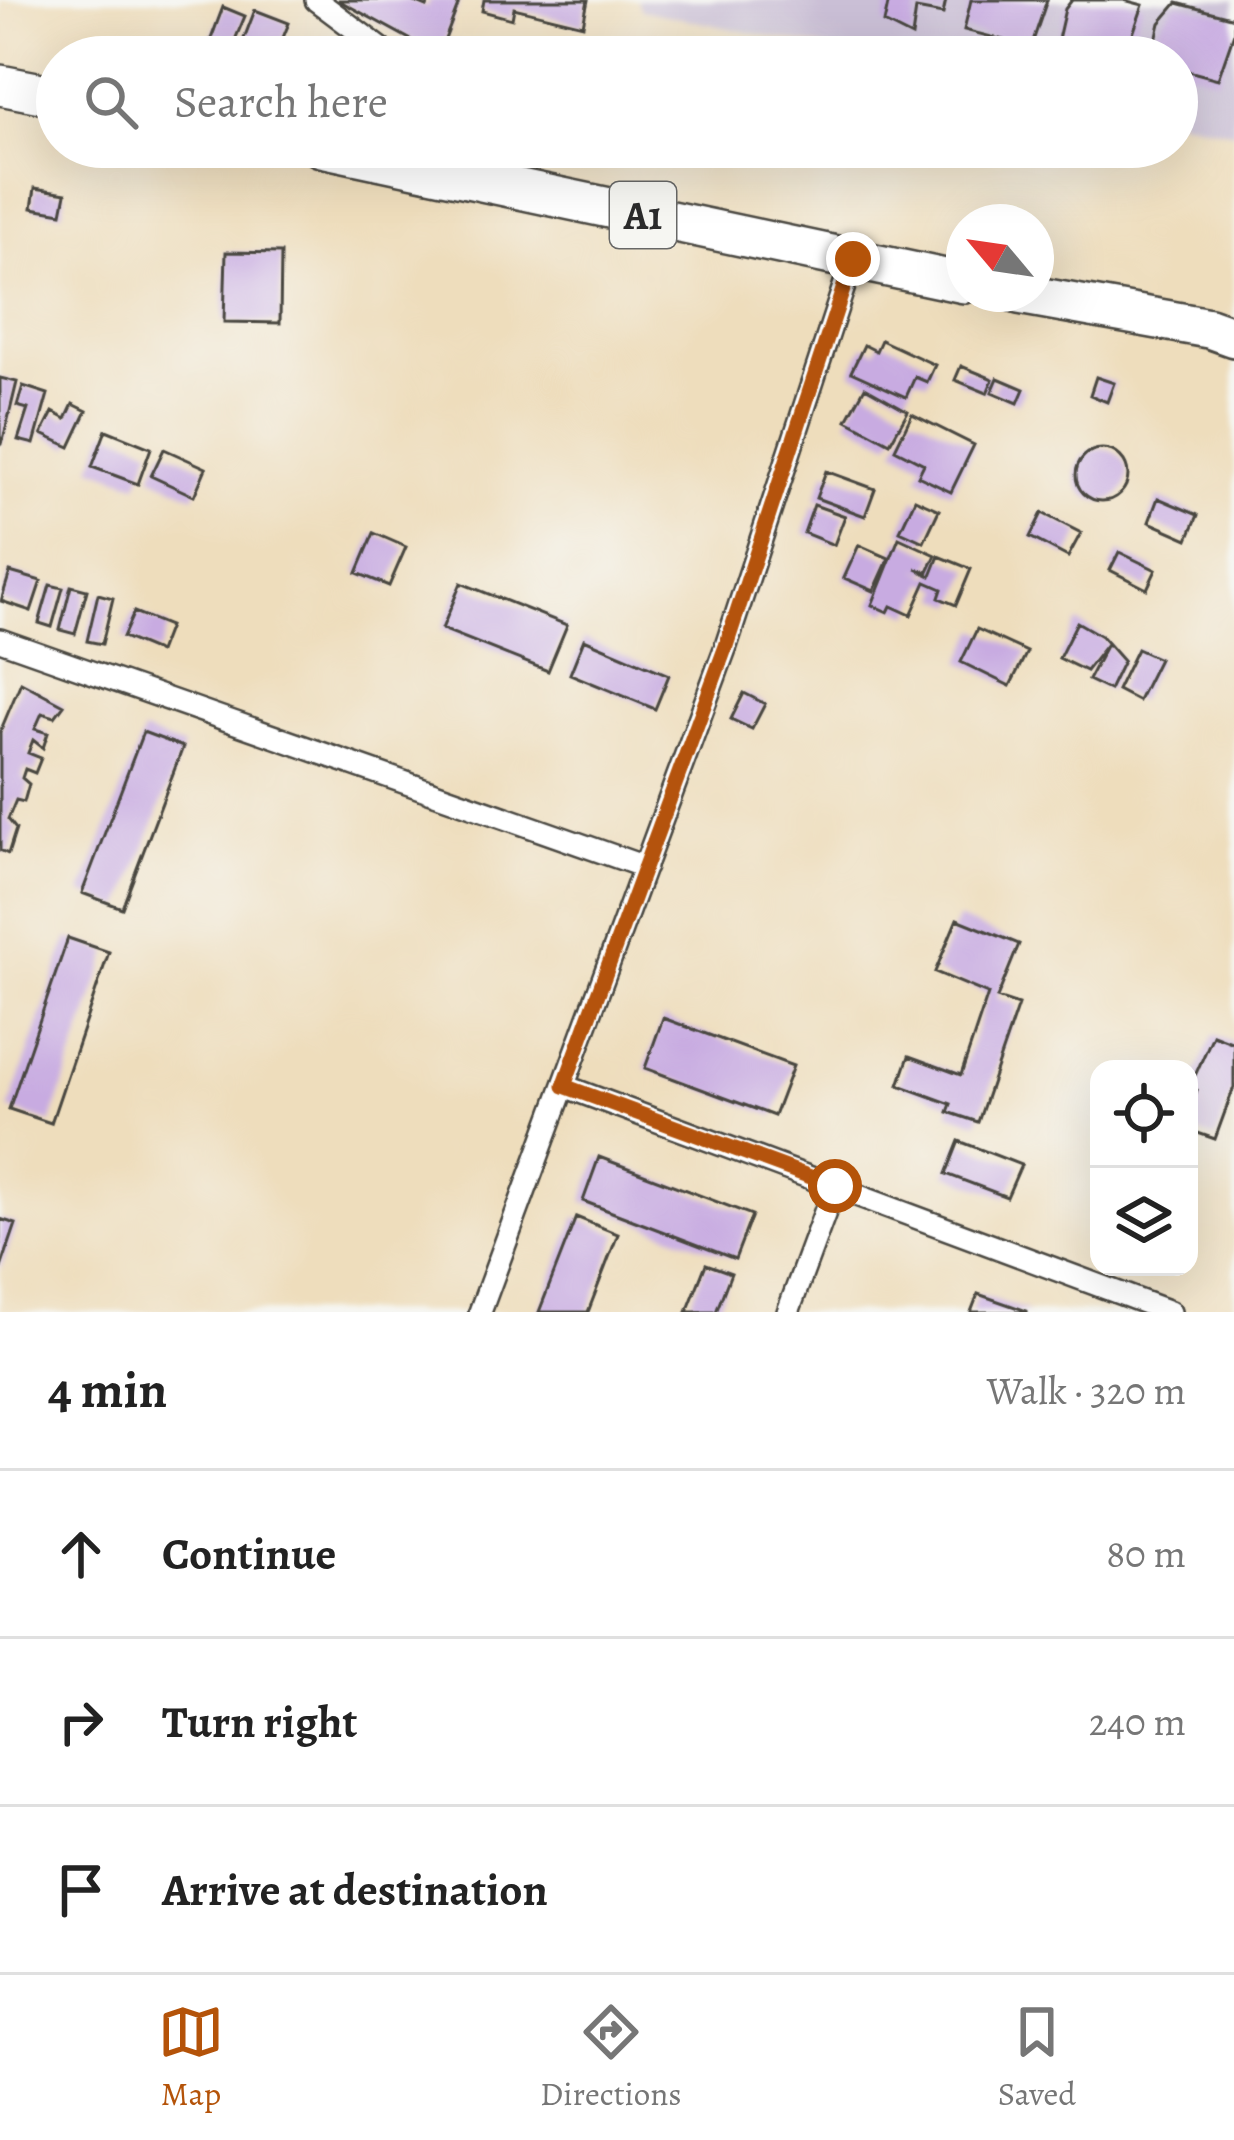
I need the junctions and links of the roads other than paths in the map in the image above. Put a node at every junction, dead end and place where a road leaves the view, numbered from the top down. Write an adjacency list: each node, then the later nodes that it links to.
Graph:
1 (316, 0): 2 (street)
2 (364, 36)
3 (0, 85): 4 (highway)
4 (36, 92)
5 (434, 168): 6 (highway, A1)
6 (853, 259): 7 (highway, A1); 11 (street)
7 (946, 279)
8 (1054, 300): 9 (highway)
9 (1234, 337)
10 (0, 640): 11 (street)
11 (645, 867): 12 (street)
12 (564, 1086): 13 (street); 14 (street)
13 (835, 1186): 15 (street); 16 (street)
14 (480, 1312)
15 (788, 1312)
16 (1170, 1312)

